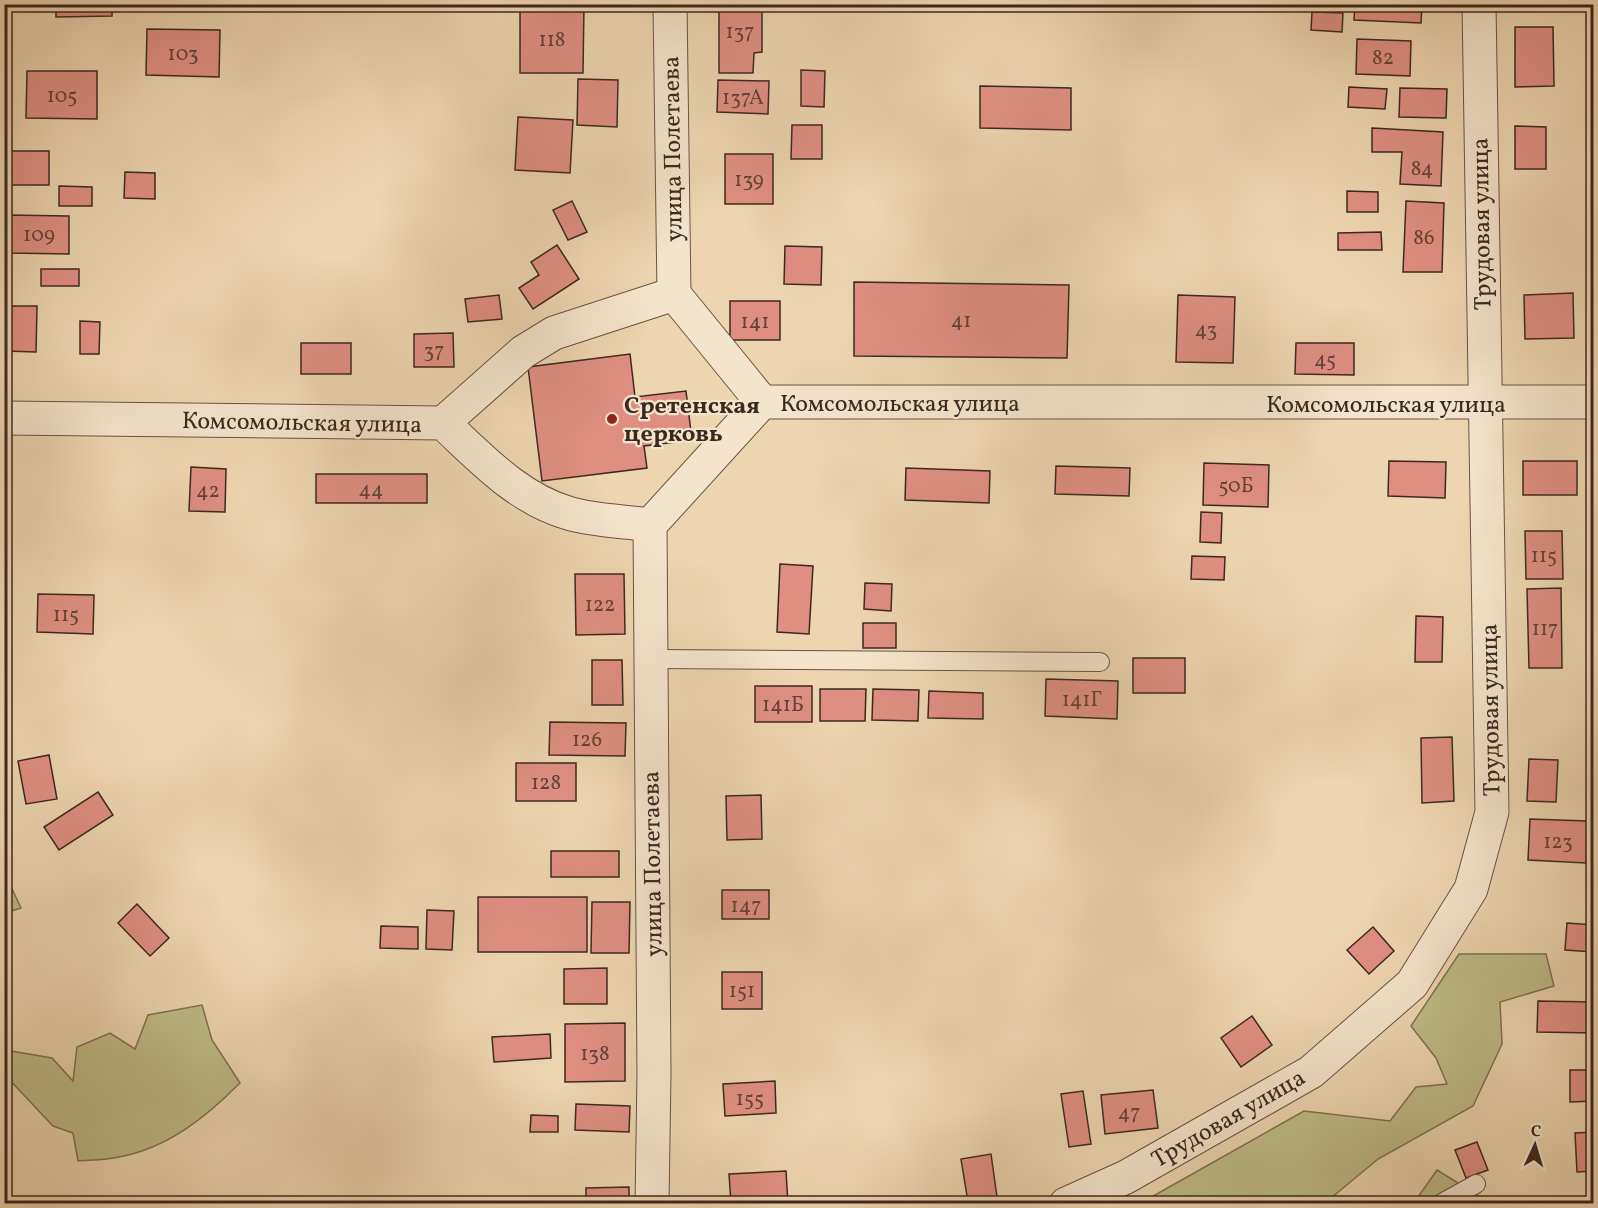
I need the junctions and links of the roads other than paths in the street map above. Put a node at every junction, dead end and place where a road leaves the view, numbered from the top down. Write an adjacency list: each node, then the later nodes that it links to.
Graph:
1 (670, 4): 3 (street, улица Полетаева)
2 (1479, 4): 6 (street, Трудовая улица)
3 (674, 294): 4 (street); 8 (street)
4 (762, 402): 6 (street, Комсомольская улица); 9 (street, Комсомольская улица)
5 (1593, 402): 6 (street, Комсомольская улица)
6 (1484, 404): 14 (street, Трудовая улица)
7 (4, 418): 8 (street, Комсомольская улица)
8 (443, 423): 9 (street, Комсомольская улица)
9 (650, 525): 10 (street, улица Полетаева)
10 (651, 659): 11 (lane); 13 (street, улица Полетаева)
11 (1100, 662)
12 (1476, 1184): 15 (lane)
13 (652, 1203)
14 (1066, 1203)
15 (1440, 1203)

